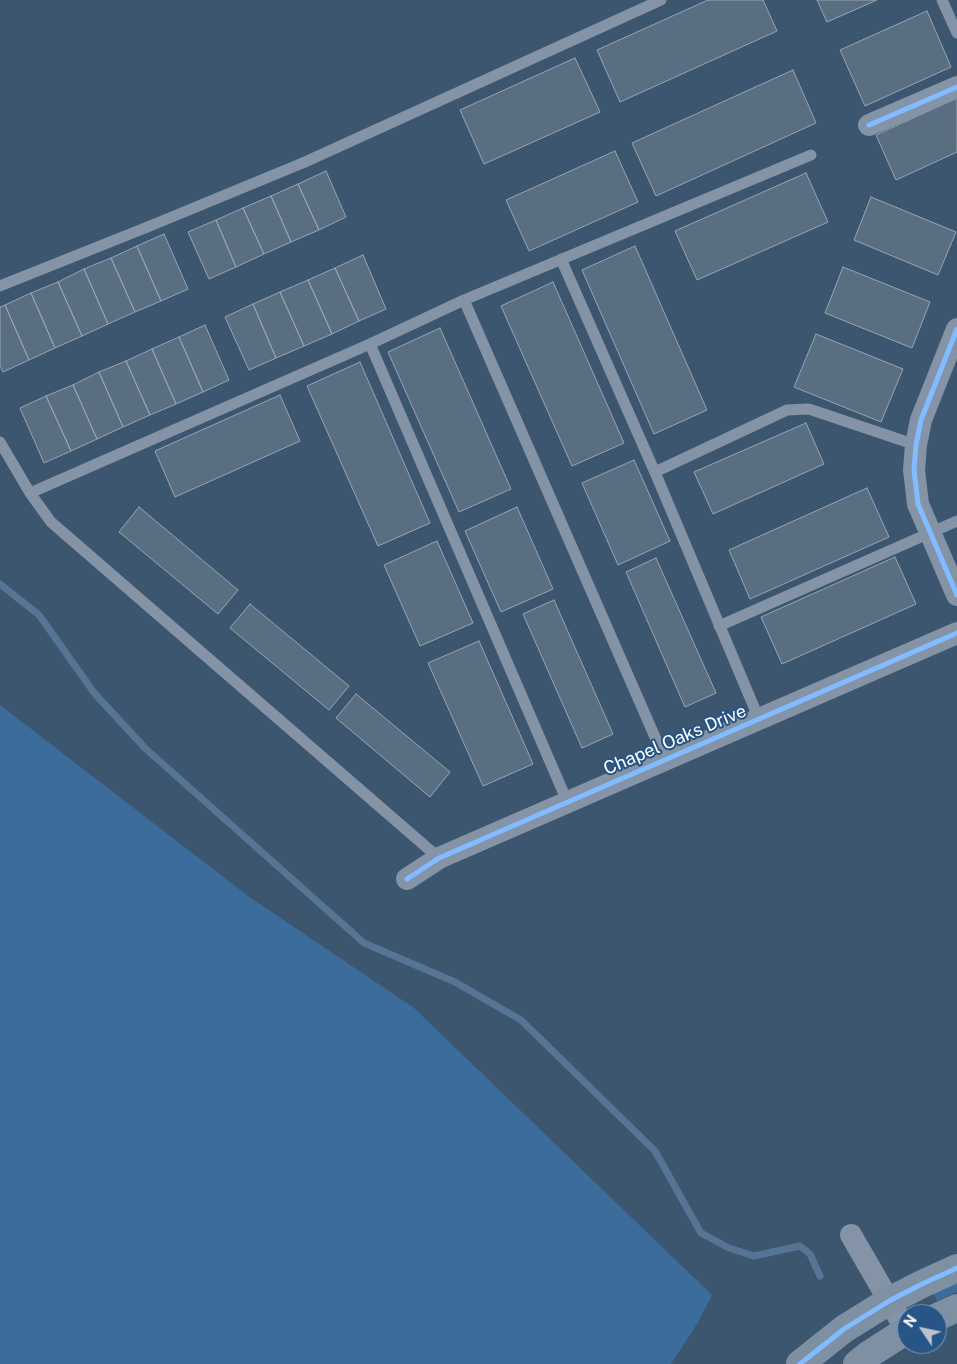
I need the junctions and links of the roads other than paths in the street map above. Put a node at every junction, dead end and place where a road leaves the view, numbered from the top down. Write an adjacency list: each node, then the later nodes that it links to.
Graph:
1 (661, 0): 8 (lane)
2 (942, 0): 3 (lane)
3 (957, 33)
4 (957, 87): 5 (street)
5 (869, 125)
6 (811, 154): 7 (lane)
7 (561, 259): 9 (lane); 14 (lane)
8 (0, 286)
9 (464, 300): 11 (lane); 22 (lane)
10 (957, 329): 13 (street)
11 (370, 344): 15 (lane); 23 (lane)
12 (0, 442): 15 (lane)
13 (916, 445): 14 (lane); 17 (street)
14 (655, 472): 19 (lane)
15 (30, 493): 24 (lane)
16 (957, 521): 17 (lane)
17 (930, 534): 18 (street); 19 (lane)
18 (957, 595)
19 (719, 626): 21 (lane)
20 (957, 632): 21 (street, Chapel Oaks Drive)
21 (759, 719): 22 (street, Chapel Oaks Drive)
22 (665, 760): 23 (street, Chapel Oaks Drive)
23 (567, 801): 24 (street, Chapel Oaks Drive)
24 (439, 858): 25 (street, Chapel Oaks Drive)
25 (407, 878)
26 (851, 1234): 28 (street)
27 (957, 1268): 28 (street)
28 (889, 1301): 29 (street); 31 (street)
29 (897, 1315)
30 (897, 1336): 32 (street)
31 (800, 1364)
32 (857, 1364)

